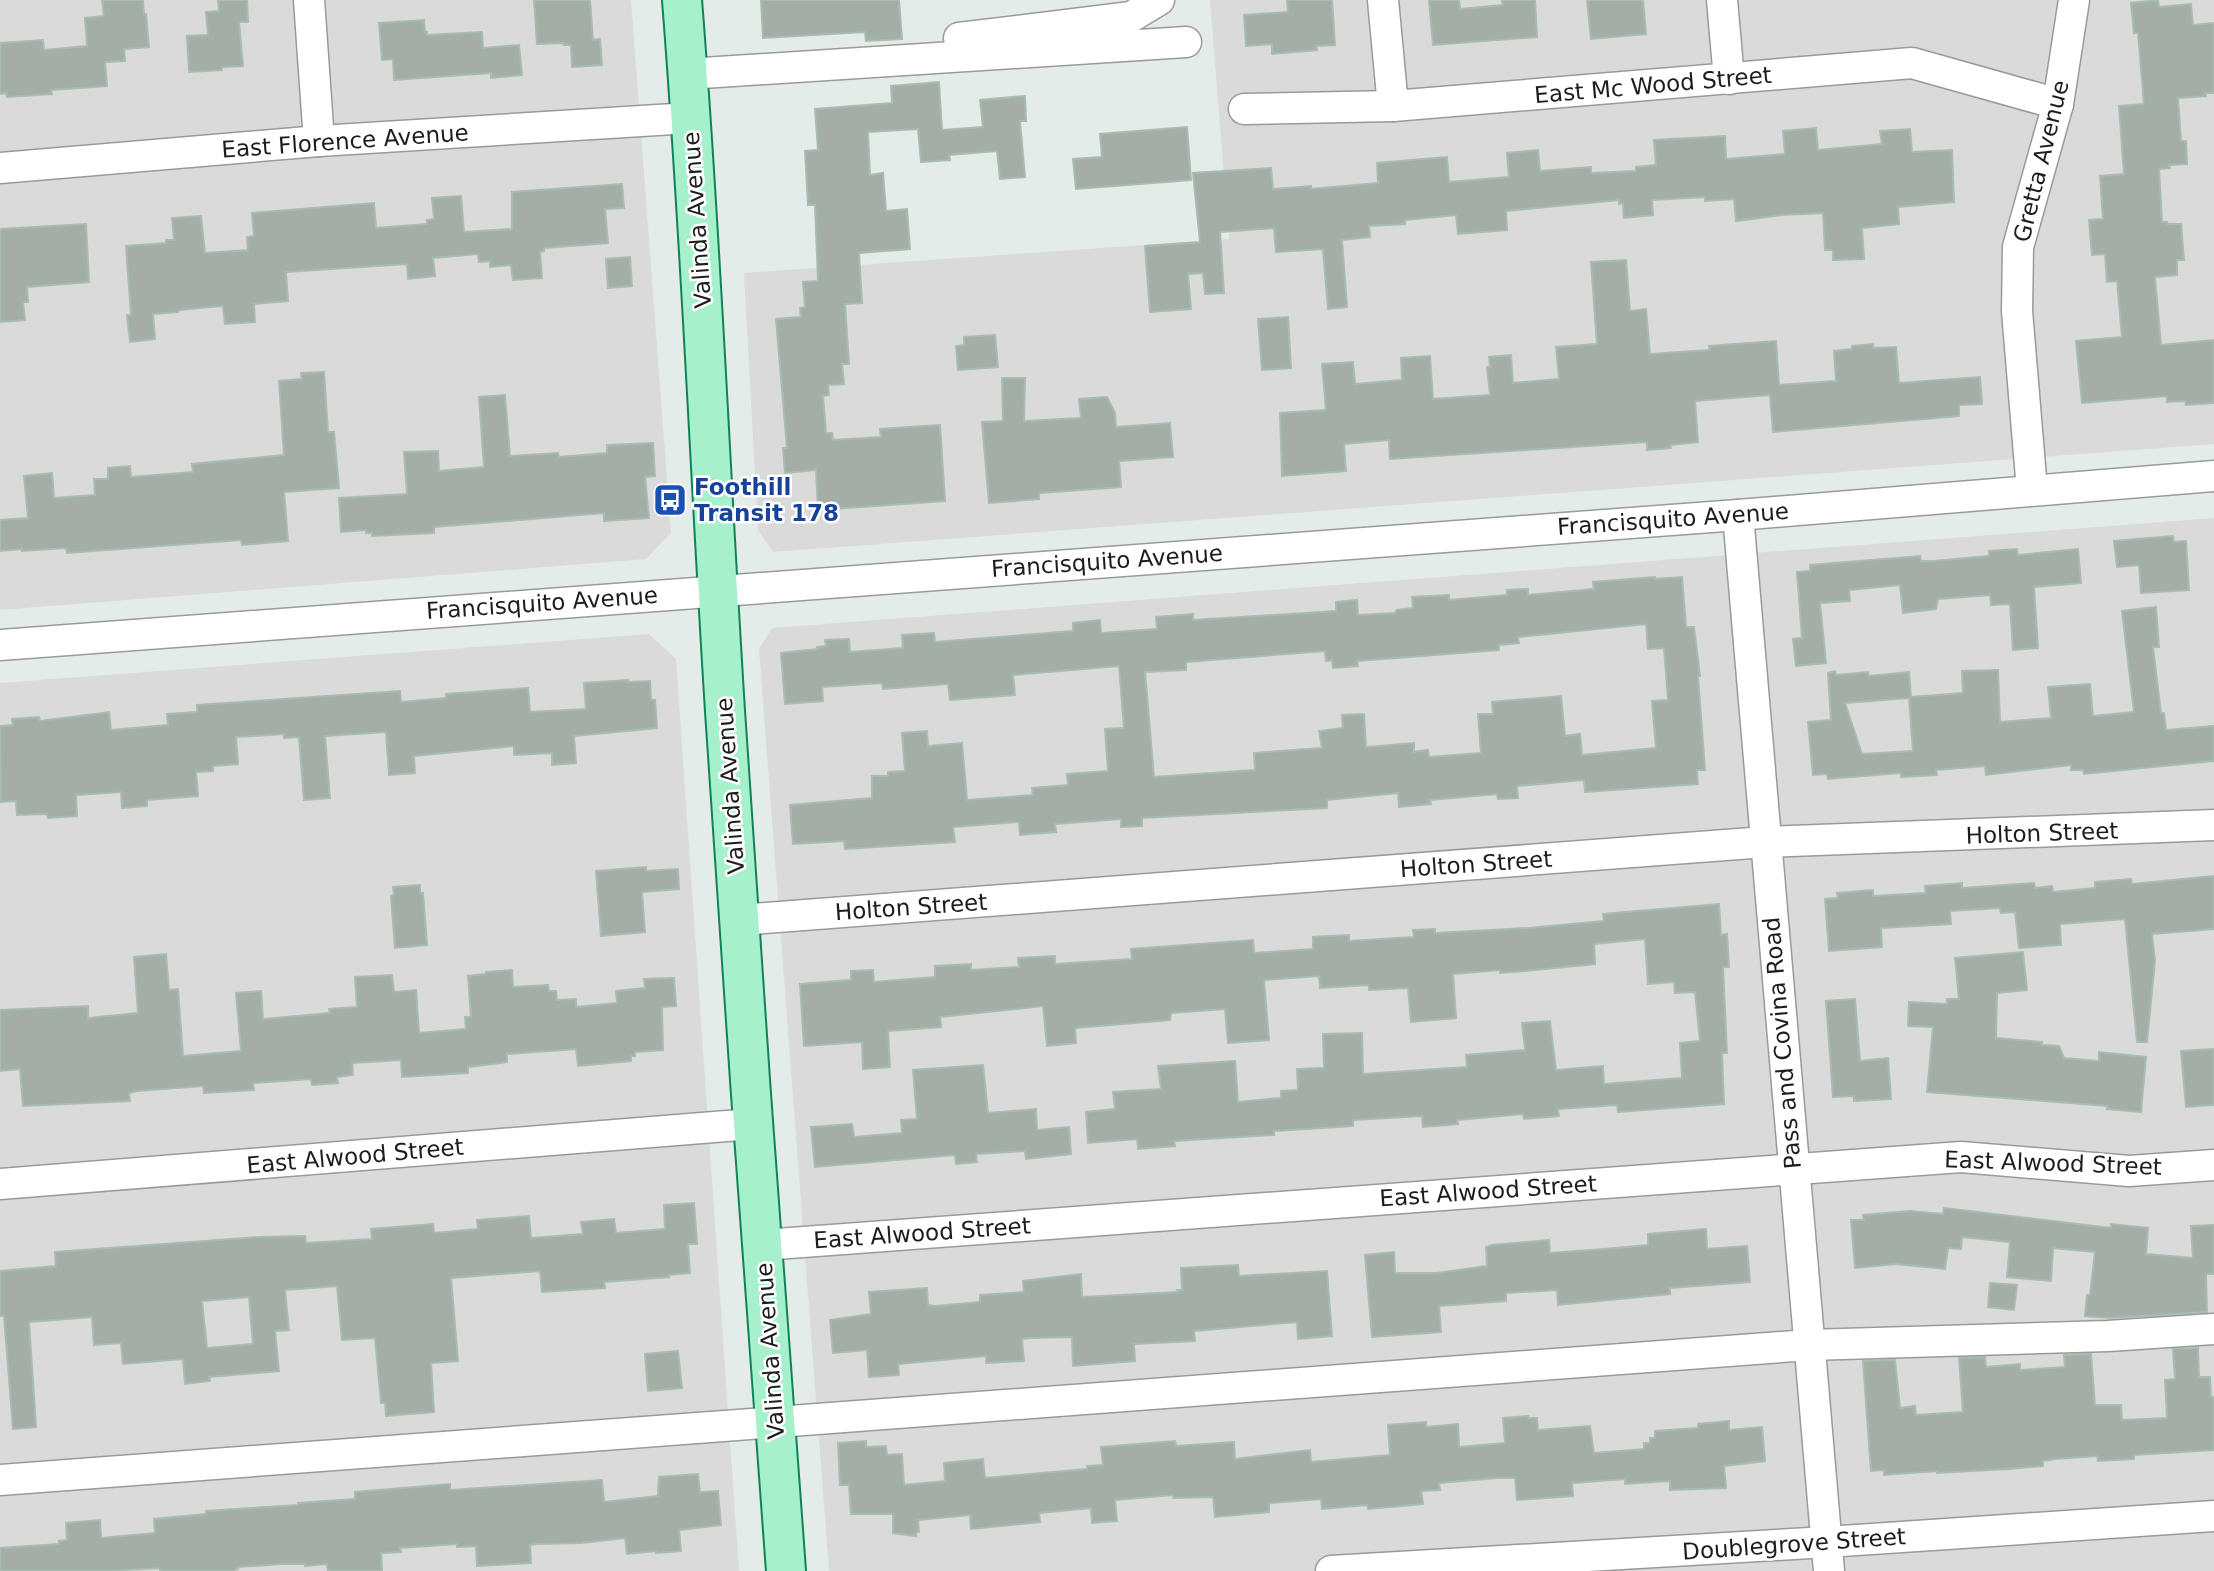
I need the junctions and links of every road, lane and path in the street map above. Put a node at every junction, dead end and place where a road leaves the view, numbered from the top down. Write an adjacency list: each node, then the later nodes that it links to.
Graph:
1 (309, 0): 14 (street)
2 (682, 0): 8 (main road, Valinda Avenue)
3 (1159, 0): 8 (street)
4 (1383, 0): 11 (street)
5 (1722, 0): 9 (street)
6 (2074, 0): 10 (street, Gretta Avenue)
7 (1186, 41): 8 (street)
8 (687, 65): 13 (main road, Valinda Avenue)
9 (1730, 79): 10 (street, East Mc Wood Street); 11 (street, East Mc Wood Street)
10 (2058, 104): 17 (street, Gretta Avenue)
11 (1393, 106): 12 (street, East Mc Wood Street)
12 (1244, 109)
13 (690, 118): 14 (street, East Florence Avenue); 19 (main road, Valinda Avenue)
14 (318, 141): 15 (street, East Florence Avenue)
15 (0, 168)
16 (2214, 476): 17 (street, Francisquito Avenue)
17 (2032, 491): 18 (street, Francisquito Avenue)
18 (1738, 515): 19 (street, Francisquito Avenue); 22 (street, Pass and Covina Road)
19 (718, 590): 20 (street, Francisquito Avenue); 23 (main road, Valinda Avenue)
20 (0, 645)
21 (2214, 825): 22 (street, Holton Street)
22 (1765, 842): 23 (street, Holton Street); 26 (street, Pass and Covina Road)
23 (739, 920): 24 (main road, Valinda Avenue)
24 (752, 1125): 27 (street, East Alwood Street); 28 (main road, Valinda Avenue)
25 (2214, 1165): 26 (street, East Alwood Street)
26 (1793, 1168): 28 (street, East Alwood Street); 30 (street, Pass and Covina Road)
27 (0, 1184)
28 (762, 1245): 31 (main road, Valinda Avenue)
29 (2214, 1329): 30 (street)
30 (1809, 1345): 31 (street); 34 (street, Pass and Covina Road)
31 (775, 1423): 32 (street); 35 (main road, Valinda Avenue)
32 (0, 1480)
33 (2214, 1516): 34 (street, Doublegrove Street)
34 (1828, 1557): 36 (street, Doublegrove Street)
35 (786, 1571)
36 (1331, 1571)

